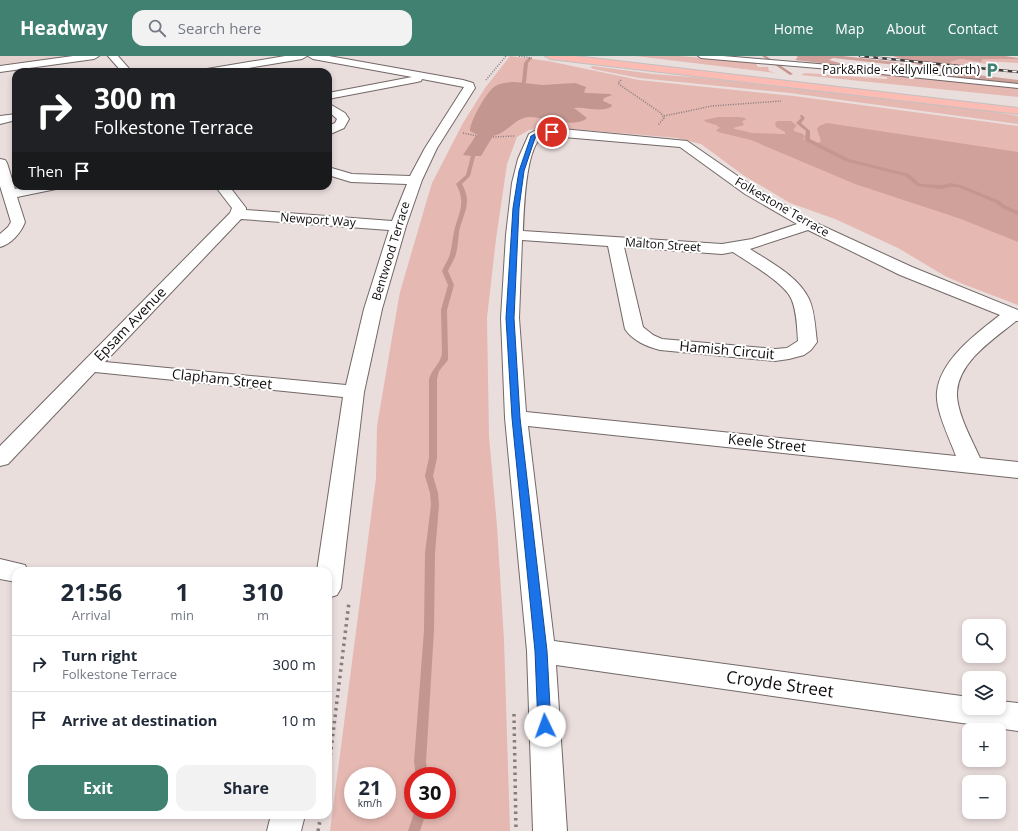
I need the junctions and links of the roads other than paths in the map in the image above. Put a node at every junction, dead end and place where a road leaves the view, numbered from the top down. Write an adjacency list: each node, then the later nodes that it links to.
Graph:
1 (94, 56): 10 (street)
2 (113, 56): 8 (street)
3 (302, 56): 9 (street)
4 (313, 56): 11 (street, Bentwood Terrace)
5 (550, 56): 16 (highway)
6 (595, 56): 14 (highway)
7 (701, 56): 12 (lane)
8 (124, 68)
9 (230, 68)
10 (0, 69)
11 (426, 76): 13 (street); 22 (street, Bentwood Terrace)
12 (1018, 86)
13 (332, 95)
14 (1018, 102)
15 (332, 109): 19 (street)
16 (1018, 111)
17 (12, 118): 18 (street)
18 (0, 120)
19 (332, 129)
20 (0, 163): 25 (street)
21 (332, 172): 22 (street)
22 (415, 180): 28 (street, Bentwood Terrace)
23 (30, 190): 25 (street)
24 (225, 190): 26 (street)
25 (10, 194): 30 (street)
26 (237, 214): 28 (street, Newport Way); 34 (street, Epsam Avenue)
27 (809, 225): 29 (street, Folkestone Terrace); 32 (street, Malton Street); 33 (street, Folkestone Terrace)
28 (398, 226): 35 (street, Bentwood Terrace)
29 (514, 235): 31 (street, Malton Street); 36 (street)
30 (0, 242)
31 (615, 242): 32 (street, Malton Street); 32 (street, Hamish Circuit)
32 (737, 247)
33 (1015, 315): 38 (street)
34 (90, 366): 35 (street, Clapham Street); 37 (street, Epsam Avenue)
35 (354, 392): 40 (street, Bentwood Terrace)
36 (516, 418): 38 (street, Keele Street); 43 (street)
37 (0, 459)
38 (971, 465): 39 (street, Keele Street)
39 (1018, 470)
40 (331, 567)
41 (0, 569): 42 (street)
42 (12, 571)
43 (541, 651): 44 (street, Croyde Street); 47 (street)
44 (1018, 717)
45 (287, 819): 46 (street)
46 (284, 831)
47 (550, 831)

